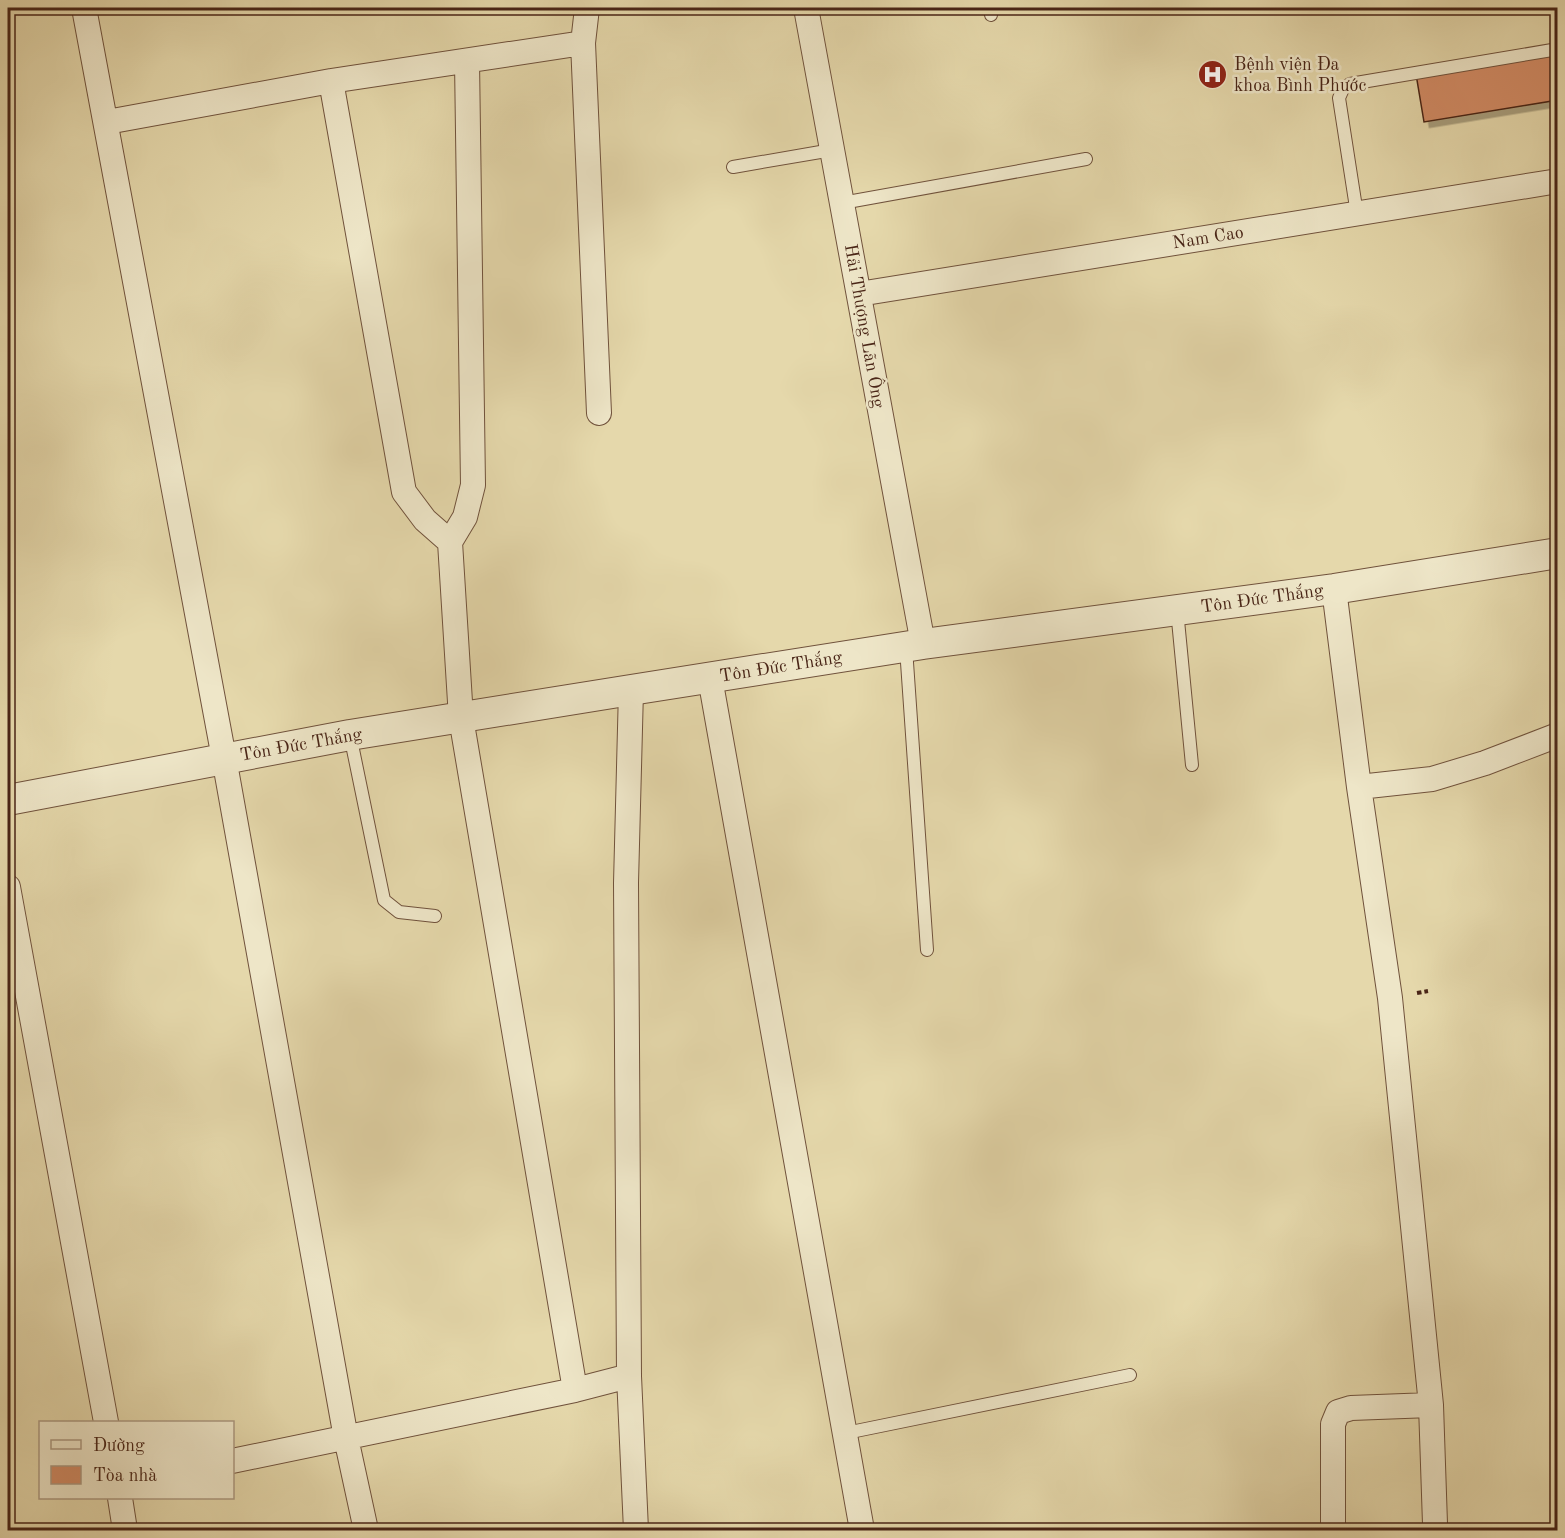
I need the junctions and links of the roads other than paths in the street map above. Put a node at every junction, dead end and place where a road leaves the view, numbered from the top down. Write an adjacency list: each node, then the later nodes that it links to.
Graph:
1 (84, 8): 8 (street)
2 (587, 8): 4 (street)
3 (806, 8): 9 (street, Hải Thượng Lãn Ông)
4 (583, 43): 6 (street); 16 (street)
5 (1557, 49): 14 (lane)
6 (467, 61): 7 (street); 17 (street)
7 (331, 81): 8 (street); 17 (street)
8 (107, 122): 27 (street)
9 (832, 150): 11 (lane); 13 (street, Hải Thượng Lãn Ông)
10 (1086, 159): 13 (lane)
11 (733, 167)
12 (1557, 182): 14 (street, Nam Cao)
13 (842, 203): 15 (street, Hải Thượng Lãn Ông)
14 (1357, 214): 15 (street, Nam Cao)
15 (859, 294): 21 (street, Hải Thượng Lãn Ông)
16 (599, 413)
17 (450, 542): 24 (street)
18 (1557, 553): 19 (street, Tôn Đức Thắng)
19 (1334, 589): 20 (street, Tôn Đức Thắng); 29 (street)
20 (1177, 610): 21 (street, Tôn Đức Thắng); 28 (lane)
21 (915, 645): 22 (street, Tôn Đức Thắng); 33 (lane)
22 (710, 678): 23 (street, Tôn Đức Thắng); 39 (street)
23 (631, 690): 24 (street, Tôn Đức Thắng); 35 (street)
24 (461, 718): 25 (street, Tôn Đức Thắng); 36 (street)
25 (350, 735): 27 (street, Tôn Đức Thắng); 32 (lane)
26 (1557, 735): 29 (street)
27 (224, 759): 30 (street, Tôn Đức Thắng); 40 (street)
28 (1192, 765)
29 (1359, 787): 37 (street)
30 (8, 800)
31 (8, 887): 38 (street)
32 (435, 916)
33 (927, 951)
34 (1130, 1375): 39 (lane)
35 (629, 1376): 36 (street); 46 (street)
36 (575, 1390): 40 (street)
37 (1431, 1405): 43 (street); 48 (street)
38 (106, 1421)
39 (846, 1433): 47 (street)
40 (346, 1438): 41 (street); 45 (street)
41 (234, 1461)
42 (120, 1499): 44 (street)
43 (1435, 1524)
44 (125, 1530)
45 (366, 1530)
46 (636, 1530)
47 (862, 1530)
48 (1333, 1530)

